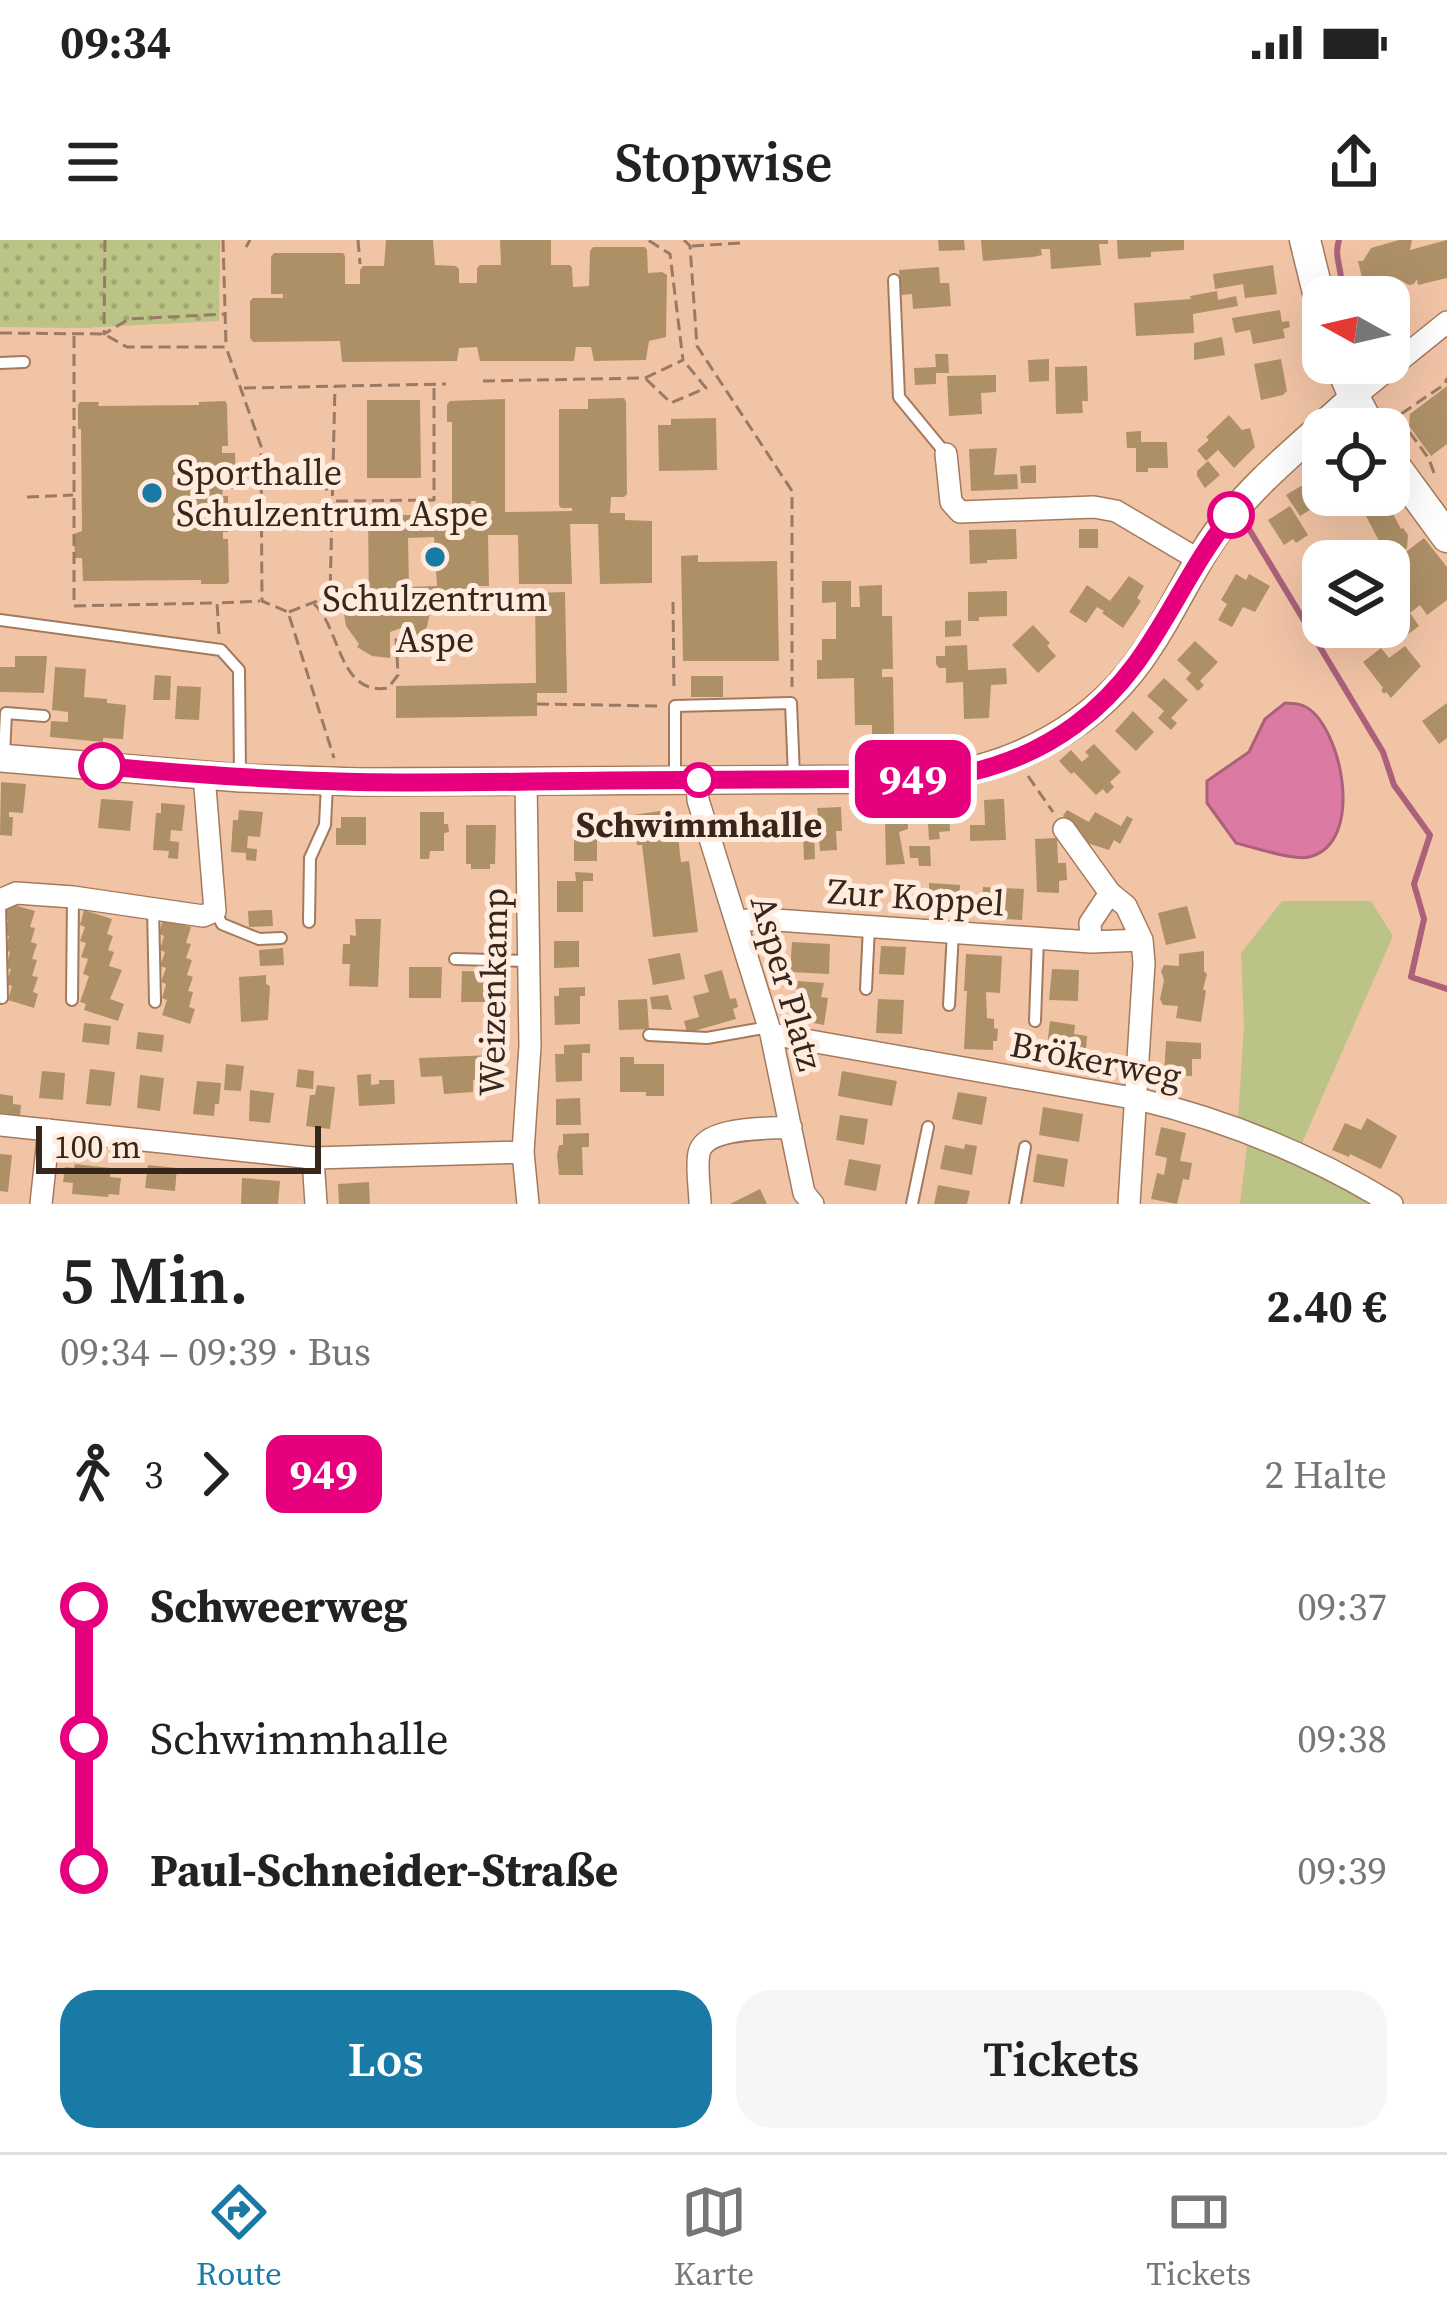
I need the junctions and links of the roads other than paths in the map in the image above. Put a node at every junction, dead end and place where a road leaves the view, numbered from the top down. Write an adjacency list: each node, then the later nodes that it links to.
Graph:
1 (1305, 240): 2 (main road)
2 (1314, 276)
3 (894, 280): 10 (lane)
4 (1445, 327): 8 (street)
5 (0, 362): 6 (lane)
6 (24, 362)
7 (1349, 384): 8 (main road)
8 (1354, 397): 9 (main road); 13 (street)
9 (1360, 408)
10 (946, 454): 13 (street)
11 (1410, 488): 12 (main road)
12 (1447, 537)
13 (1199, 560): 19 (street)
14 (0, 620): 18 (lane)
15 (44, 716): 16 (lane)
16 (2, 758): 17 (street)
17 (204, 775): 18 (street); 28 (street)
18 (239, 778): 21 (street)
19 (794, 779): 20 (street); 20 (lane)
20 (686, 780): 22 (street); 29 (street, Asper Platz)
21 (334, 781): 22 (street); 30 (lane)
22 (526, 781): 38 (street, Weizenkamp)
23 (1064, 829): 24 (street)
24 (1110, 893): 35 (street); 36 (street)
25 (73, 897): 26 (street); 27 (street); 41 (lane)
26 (0, 902): 40 (lane)
27 (153, 908): 28 (street); 42 (lane)
28 (215, 911): 33 (lane)
29 (737, 921): 31 (street, Zur Koppel); 45 (street, Asper Platz)
30 (309, 922)
31 (869, 927): 32 (street, Zur Koppel); 39 (lane)
32 (953, 932): 34 (street, Zur Koppel); 43 (lane)
33 (281, 938)
34 (1038, 938): 36 (street, Zur Koppel); 44 (lane)
35 (1142, 940): 36 (street, Zur Koppel); 47 (street)
36 (1091, 942)
37 (455, 959): 38 (lane)
38 (529, 961): 53 (street, Weizenkamp)
39 (866, 989)
40 (2, 998)
41 (72, 1000)
42 (155, 1003)
43 (949, 1005)
44 (1035, 1021)
45 (770, 1030): 46 (lane); 47 (street, Brökerweg); 49 (street, Asper Platz)
46 (650, 1035)
47 (1138, 1099): 62 (street); 63 (street, Brökerweg)
48 (0, 1125): 51 (street)
49 (791, 1127): 58 (street); 59 (street, Asper Platz)
50 (928, 1127): 60 (lane)
51 (49, 1130): 54 (street); 55 (street)
52 (1025, 1147): 61 (lane)
53 (523, 1152): 54 (street); 57 (street, Weizenkamp)
54 (313, 1158): 56 (street)
55 (41, 1204)
56 (316, 1204)
57 (528, 1204)
58 (700, 1204)
59 (813, 1204)
60 (912, 1204)
61 (1016, 1204)
62 (1129, 1204)
63 (1392, 1204)

